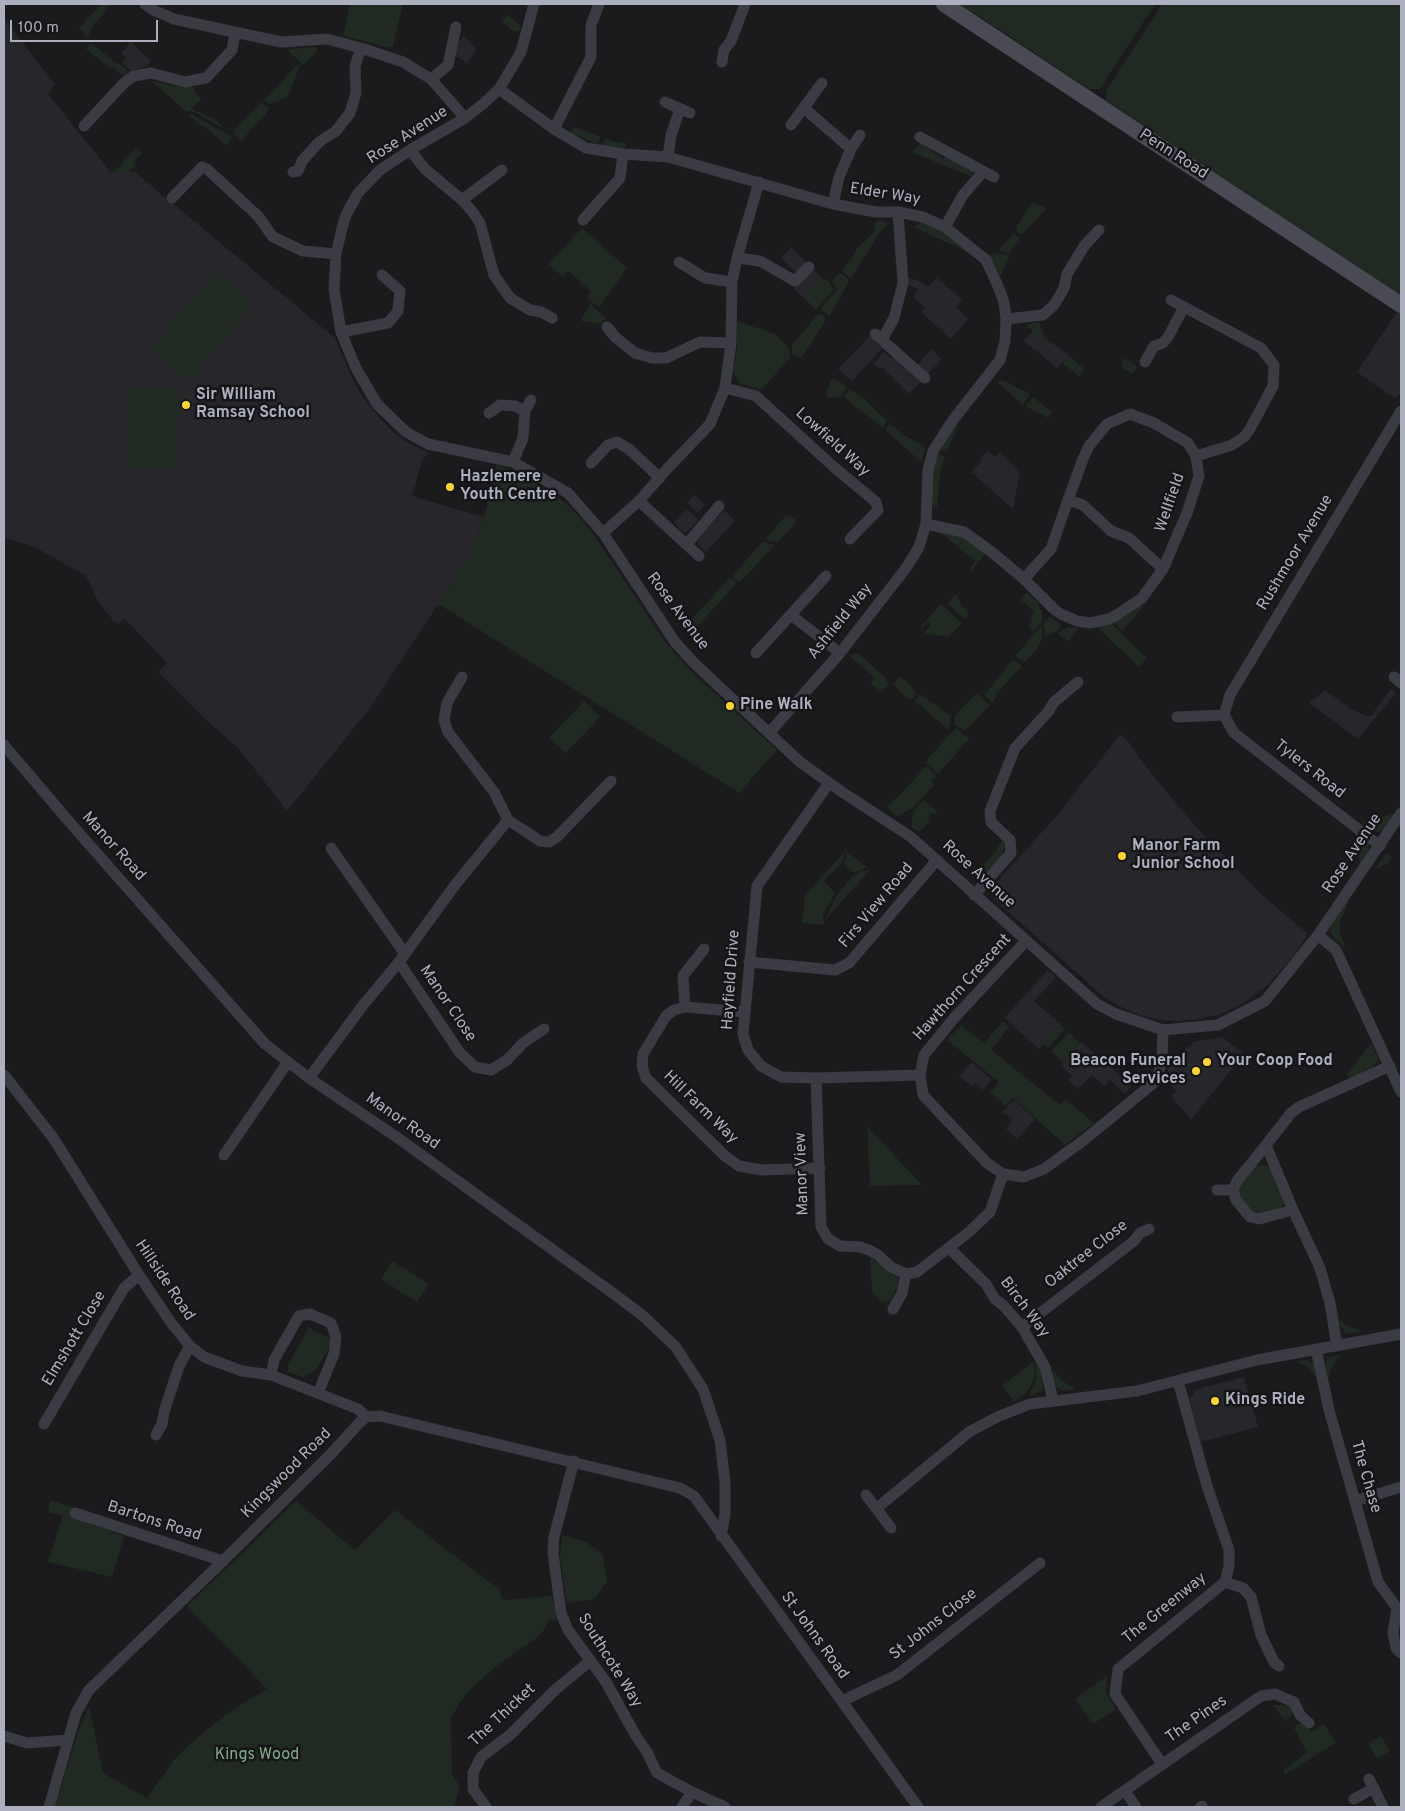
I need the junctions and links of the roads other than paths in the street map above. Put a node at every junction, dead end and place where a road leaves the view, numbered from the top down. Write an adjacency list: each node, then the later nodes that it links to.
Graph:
1 (534, 4): 12 (street, Rose Avenue)
2 (599, 4): 18 (street)
3 (745, 4): 9 (street)
4 (944, 4): 44 (main road, Penn Road)
5 (151, 6): 7 (street)
6 (456, 27): 10 (street)
7 (235, 33): 8 (street); 16 (street)
8 (361, 48): 10 (street); 26 (street)
9 (722, 62)
10 (431, 79): 15 (street)
11 (822, 83): 14 (street)
12 (499, 89): 15 (street, Rose Avenue); 18 (street, Elder Way)
13 (665, 102): 24 (street)
14 (804, 108): 17 (street); 21 (street)
15 (465, 118): 22 (street, Rose Avenue)
16 (84, 126)
17 (791, 126)
18 (554, 129): 23 (street, Elder Way)
19 (860, 136): 21 (street)
20 (920, 137): 27 (street)
21 (851, 149): 32 (street)
22 (410, 150): 31 (street); 37 (street, Rose Avenue)
23 (623, 154): 24 (street, Elder Way); 34 (street)
24 (668, 157): 29 (street, Elder Way)
25 (502, 170): 31 (street)
26 (293, 172)
27 (983, 172): 28 (street); 35 (street)
28 (994, 177)
29 (759, 182): 32 (street, Elder Way); 38 (street)
30 (172, 198): 37 (street)
31 (462, 200): 46 (street)
32 (833, 204): 33 (street, Elder Way)
33 (898, 212): 35 (street, Elder Way); 52 (street)
34 (583, 220)
35 (945, 227): 47 (street, Elder Way)
36 (1099, 230): 47 (street)
37 (336, 254): 49 (street, Rose Avenue)
38 (737, 258): 40 (street); 42 (street)
39 (679, 262): 42 (street)
40 (808, 267)
41 (382, 274): 49 (street)
42 (732, 282): 50 (street)
43 (1171, 300): 45 (street)
44 (1401, 306)
45 (1184, 307): 51 (street); 58 (street)
46 (552, 318)
47 (1006, 319): 65 (street, Elder Way)
48 (607, 327): 50 (street)
49 (340, 332): 59 (street, Rose Avenue)
50 (731, 343): 53 (street)
51 (1145, 362)
52 (925, 378)
53 (725, 388): 61 (street); 67 (street, Lowfield Way)
54 (531, 400): 55 (street)
55 (525, 411): 57 (street); 59 (street)
56 (1401, 411): 78 (street, Rushmoor Avenue)
57 (489, 413)
58 (1196, 456): 62 (street, Wellfield); 70 (street, Wellfield)
59 (513, 462): 66 (street, Rose Avenue)
60 (591, 464): 61 (street)
61 (660, 478): 63 (street)
62 (1068, 500): 70 (street, Wellfield); 72 (street, Wellfield)
63 (640, 501): 66 (street); 68 (street)
64 (719, 506): 68 (street)
65 (926, 524): 72 (street, Wellfield); 75 (street, Ashfield Way)
66 (602, 533): 80 (street, Rose Avenue)
67 (850, 539)
68 (687, 544): 69 (street)
69 (699, 556)
70 (1163, 569): 72 (street, Wellfield)
71 (826, 576): 73 (street)
72 (1024, 579)
73 (791, 614): 74 (street); 75 (street)
74 (756, 653)
75 (840, 653): 80 (street, Ashfield Way)
76 (462, 677): 85 (street)
77 (1078, 682): 89 (street)
78 (1224, 716): 79 (street); 86 (street, Tylers Road)
79 (1177, 717)
80 (769, 733): 83 (street, Rose Avenue)
81 (4, 745): 99 (street, Manor Road)
82 (611, 781): 85 (street)
83 (829, 783): 88 (street, Rose Avenue); 94 (street, Hayfield Drive)
84 (1401, 813): 86 (street, Rose Avenue)
85 (508, 820): 93 (street, Manor Close)
86 (1380, 846): 90 (street, Rose Avenue)
87 (331, 848): 93 (street, Manor Close)
88 (937, 860): 89 (street, Rose Avenue); 94 (street, Firs View Road)
89 (974, 895): 91 (street, Rose Avenue)
90 (1318, 935): 98 (street, Rose Avenue); 100 (street)
91 (1026, 941): 98 (street, Rose Avenue); 102 (street, Hawthorn Crescent)
92 (704, 949): 95 (street)
93 (402, 958): 97 (street, Manor Close); 103 (street, Manor Close)
94 (749, 962): 96 (street, Hayfield Drive)
95 (685, 1007): 96 (street); 108 (street, Hill Farm Way)
96 (744, 1012): 104 (street, Hayfield Drive)
97 (544, 1029)
98 (1163, 1030): 109 (street)
99 (288, 1062): 103 (street, Manor Road); 107 (street)
100 (1390, 1066): 105 (street); 106 (street)
101 (4, 1074): 116 (street, Hillside Road)
102 (920, 1075): 104 (street, Hayfield Drive); 109 (street)
103 (309, 1078): 137 (street, Manor Road)
104 (816, 1078): 108 (street, Manor View)
105 (1401, 1092)
106 (1266, 1145): 111 (street); 112 (street)
107 (224, 1155)
108 (820, 1168): 115 (street, Manor View)
109 (1003, 1174): 114 (street)
110 (1217, 1190): 111 (street)
111 (1233, 1190): 112 (street)
112 (1293, 1210): 121 (street)
113 (1149, 1229): 118 (street, Oaktree Close)
114 (949, 1248): 115 (street); 118 (street, Birch Way)
115 (906, 1274): 117 (street)
116 (139, 1275): 120 (street, Hillside Road); 128 (street, Elmshott Close)
117 (893, 1309)
118 (1022, 1326): 126 (street, Birch Way)
119 (1401, 1334): 121 (street)
120 (190, 1346): 123 (street, Hillside Road); 129 (street)
121 (1337, 1346): 122 (street)
122 (1316, 1349): 124 (street); 133 (street, The Chase)
123 (272, 1375): 125 (street, Hillside Road); 125 (street)
124 (1178, 1381): 126 (street); 140 (street, The Greenway)
125 (318, 1393): 127 (street, Hillside Road)
126 (1053, 1400): 134 (street)
127 (366, 1417): 130 (street); 138 (street, Kingswood Road)
128 (44, 1424)
129 (156, 1435)
130 (574, 1461): 137 (street, St Johns Road); 143 (street, Southcote Way)
131 (1401, 1487): 133 (street)
132 (866, 1495): 134 (street)
133 (1355, 1501): 141 (street, The Chase)
134 (877, 1508): 136 (street)
135 (75, 1513): 138 (street, Bartons Road)
136 (891, 1528)
137 (721, 1536): 145 (street, St Johns Road)
138 (223, 1561): 148 (street, Kingswood Road)
139 (1040, 1563): 145 (street, St Johns Close)
140 (1225, 1582): 144 (street); 149 (street, The Greenway)
141 (1399, 1609): 142 (street, The Chase)
142 (1401, 1652)
143 (589, 1662): 151 (street, Southcote Way); 154 (street, The Thicket)
144 (1279, 1666)
145 (842, 1702): 157 (street, St Johns Road)
146 (1309, 1723): 149 (street, The Pines)
147 (4, 1736): 148 (street)
148 (67, 1740): 153 (street, Kingswood Road)
149 (1162, 1764): 150 (street, The Pines)
150 (1125, 1791): 158 (street, The Pines); 159 (street)
151 (692, 1792): 155 (street); 156 (street, Southcote Way)
152 (1354, 1799): 160 (street)
153 (48, 1807)
154 (486, 1807)
155 (682, 1807)
156 (725, 1807)
157 (918, 1807)
158 (1101, 1807)
159 (1136, 1807)
160 (1383, 1807)

